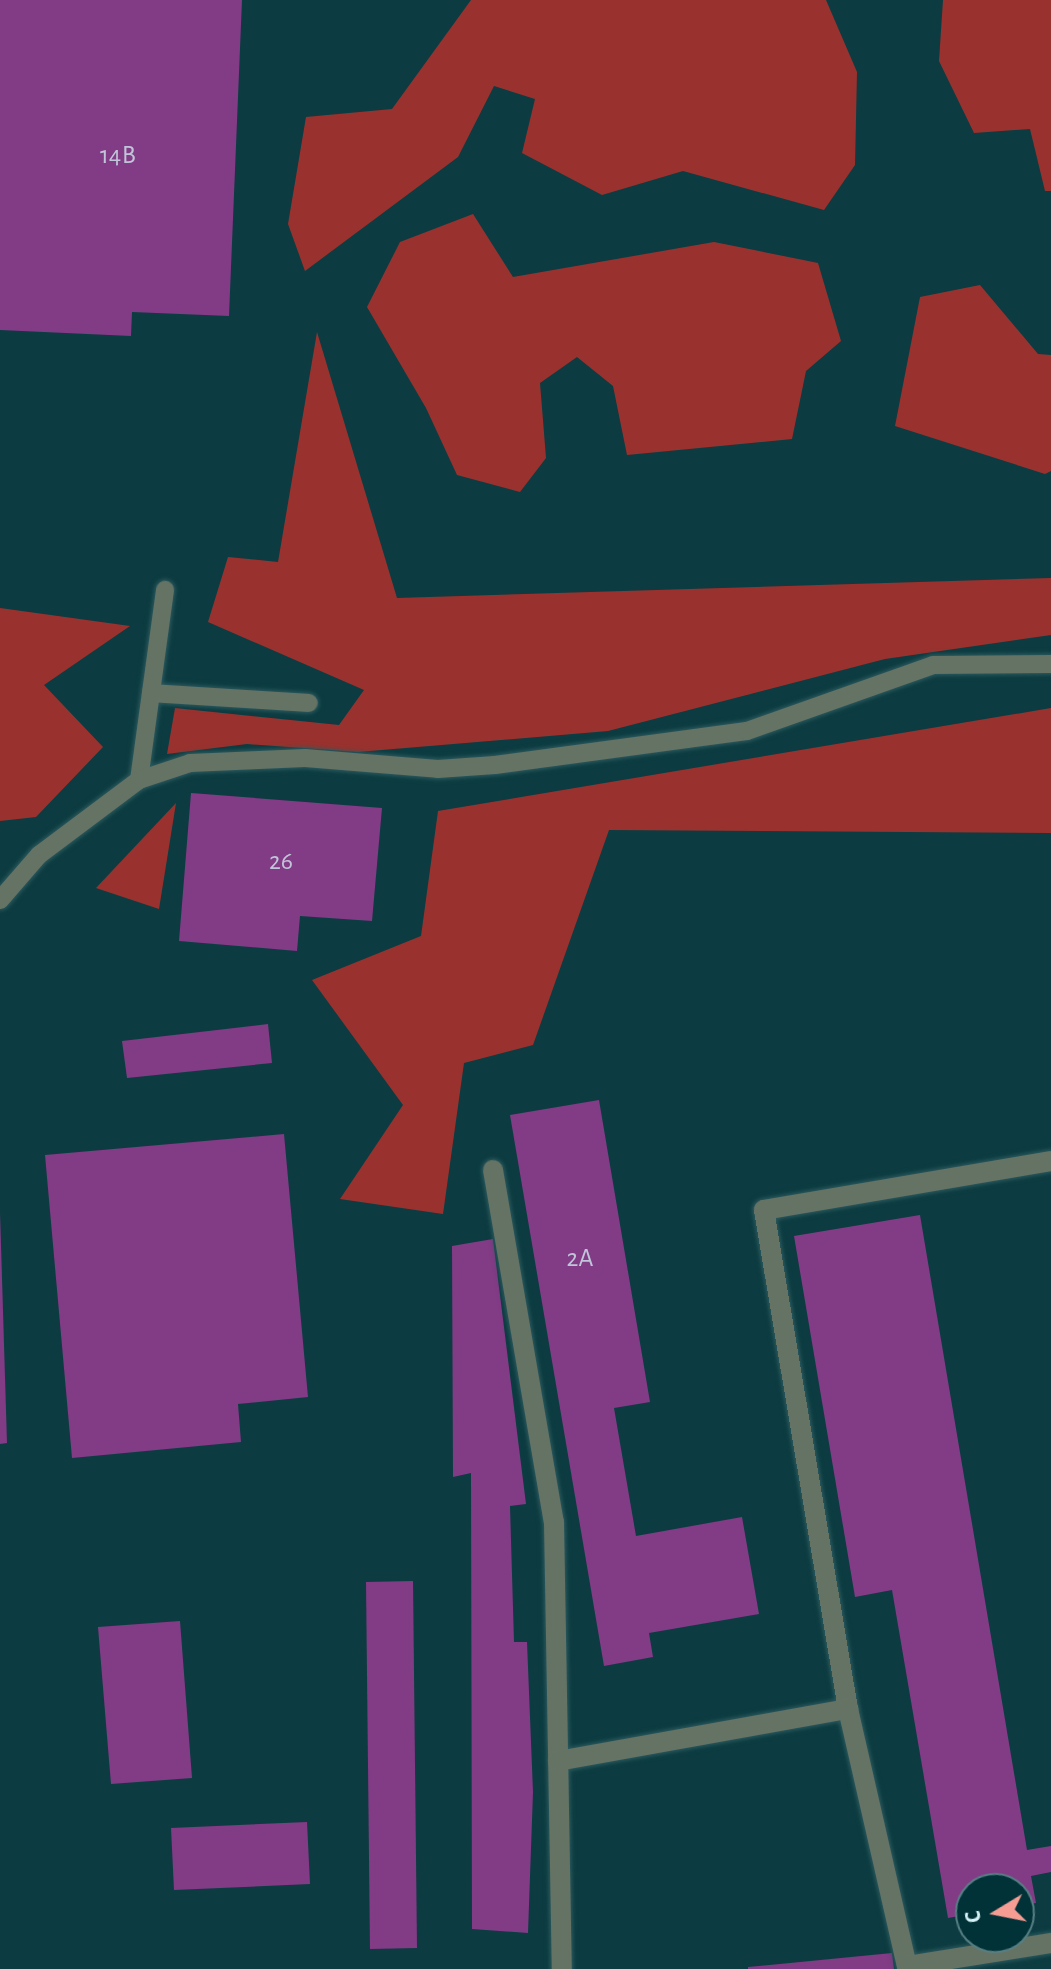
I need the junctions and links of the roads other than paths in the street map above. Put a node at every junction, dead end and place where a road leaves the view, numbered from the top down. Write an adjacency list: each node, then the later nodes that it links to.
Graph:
1 (165, 590): 3 (lane)
2 (1051, 664): 5 (lane)
3 (151, 693): 4 (lane); 5 (lane)
4 (309, 703)
5 (139, 780): 6 (lane)
6 (0, 900)
7 (1051, 1161): 9 (street)
8 (493, 1170): 10 (street)
9 (848, 1709): 10 (street); 11 (street)
10 (558, 1761): 12 (street)
11 (1051, 1943)
12 (562, 1969)

